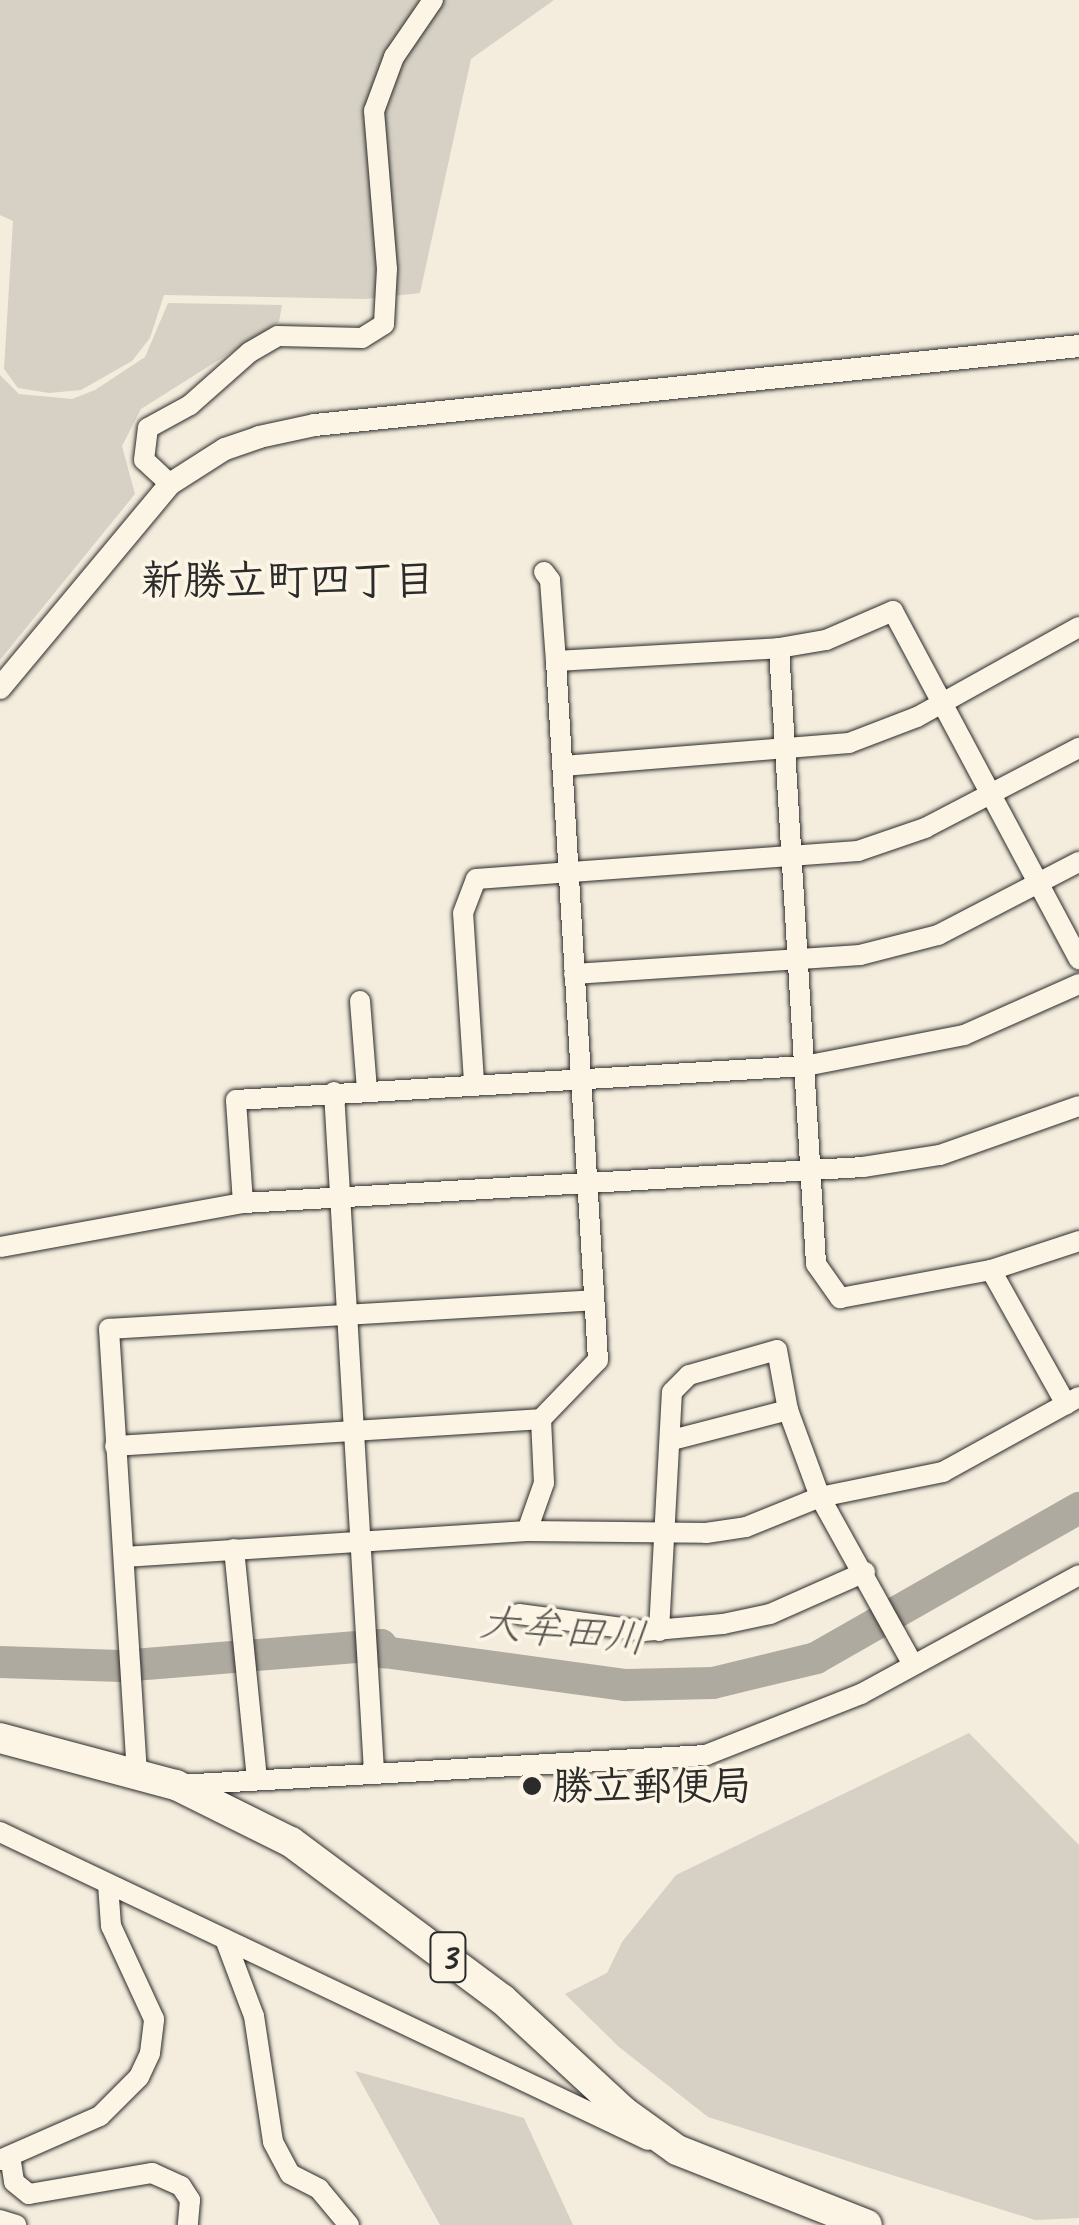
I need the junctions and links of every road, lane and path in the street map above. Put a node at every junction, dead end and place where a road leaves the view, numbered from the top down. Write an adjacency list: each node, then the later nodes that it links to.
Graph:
1 (433, 0): 3 (street)
2 (1079, 346): 3 (street)
3 (170, 484): 8 (street)
4 (544, 572): 7 (street)
5 (1079, 627): 9 (street)
6 (779, 648): 7 (street); 9 (street); 11 (street)
7 (556, 660): 12 (street)
8 (0, 688)
9 (942, 703): 11 (street); 13 (street)
10 (1079, 748): 13 (street)
11 (786, 751): 12 (street); 14 (street)
12 (562, 766): 16 (street)
13 (990, 798): 14 (street); 17 (street)
14 (791, 858): 16 (street); 19 (street)
15 (1079, 862): 17 (street)
16 (566, 871): 20 (street); 25 (street)
17 (1036, 887): 18 (street); 19 (street)
18 (1079, 959)
19 (799, 961): 20 (street); 23 (street)
20 (574, 974): 24 (street)
21 (1079, 984): 23 (street)
22 (360, 1001): 26 (street)
23 (805, 1066): 24 (street); 29 (street)
24 (580, 1076): 25 (street); 30 (street)
25 (474, 1082): 26 (street)
26 (368, 1090): 27 (street)
27 (334, 1092): 31 (street); 32 (street)
28 (1079, 1106): 29 (street)
29 (811, 1174): 30 (street); 35 (street)
30 (586, 1183): 31 (street); 36 (street)
31 (340, 1200): 32 (street); 37 (street)
32 (242, 1203): 34 (street)
33 (1079, 1241): 35 (street)
34 (0, 1247)
35 (991, 1270): 38 (street)
36 (592, 1300): 37 (street); 40 (street)
37 (347, 1314): 41 (street); 43 (street)
38 (1072, 1400): 44 (street)
39 (788, 1410): 42 (street); 42 (street); 44 (street)
40 (542, 1419): 41 (street); 45 (street)
41 (354, 1430): 43 (street); 47 (street)
42 (672, 1440): 46 (street)
43 (115, 1446): 49 (street)
44 (820, 1496): 46 (street); 50 (street)
45 (527, 1531): 46 (street); 47 (street)
46 (662, 1533): 53 (street)
47 (360, 1542): 48 (street); 56 (street)
48 (234, 1549): 49 (street); 58 (street)
49 (124, 1557): 57 (street)
50 (865, 1572): 53 (street); 54 (street)
51 (1079, 1574): 54 (street)
52 (520, 1614): 53 (street)
53 (659, 1631)
54 (913, 1665): 56 (street)
55 (0, 1738): 57 (main road, 3)
56 (374, 1770): 58 (street)
57 (137, 1774): 59 (main road, 3)
58 (257, 1778): 59 (street)
59 (176, 1785): 64 (main road, 3)
60 (0, 1832): 61 (street)
61 (108, 1884): 62 (street); 63 (street)
62 (225, 1938): 64 (street); 68 (street)
63 (5, 2158): 67 (street)
64 (735, 2169): 69 (main road, 3)
65 (0, 2220): 66 (street)
66 (16, 2225)
67 (188, 2225)
68 (348, 2225)
69 (868, 2225)

